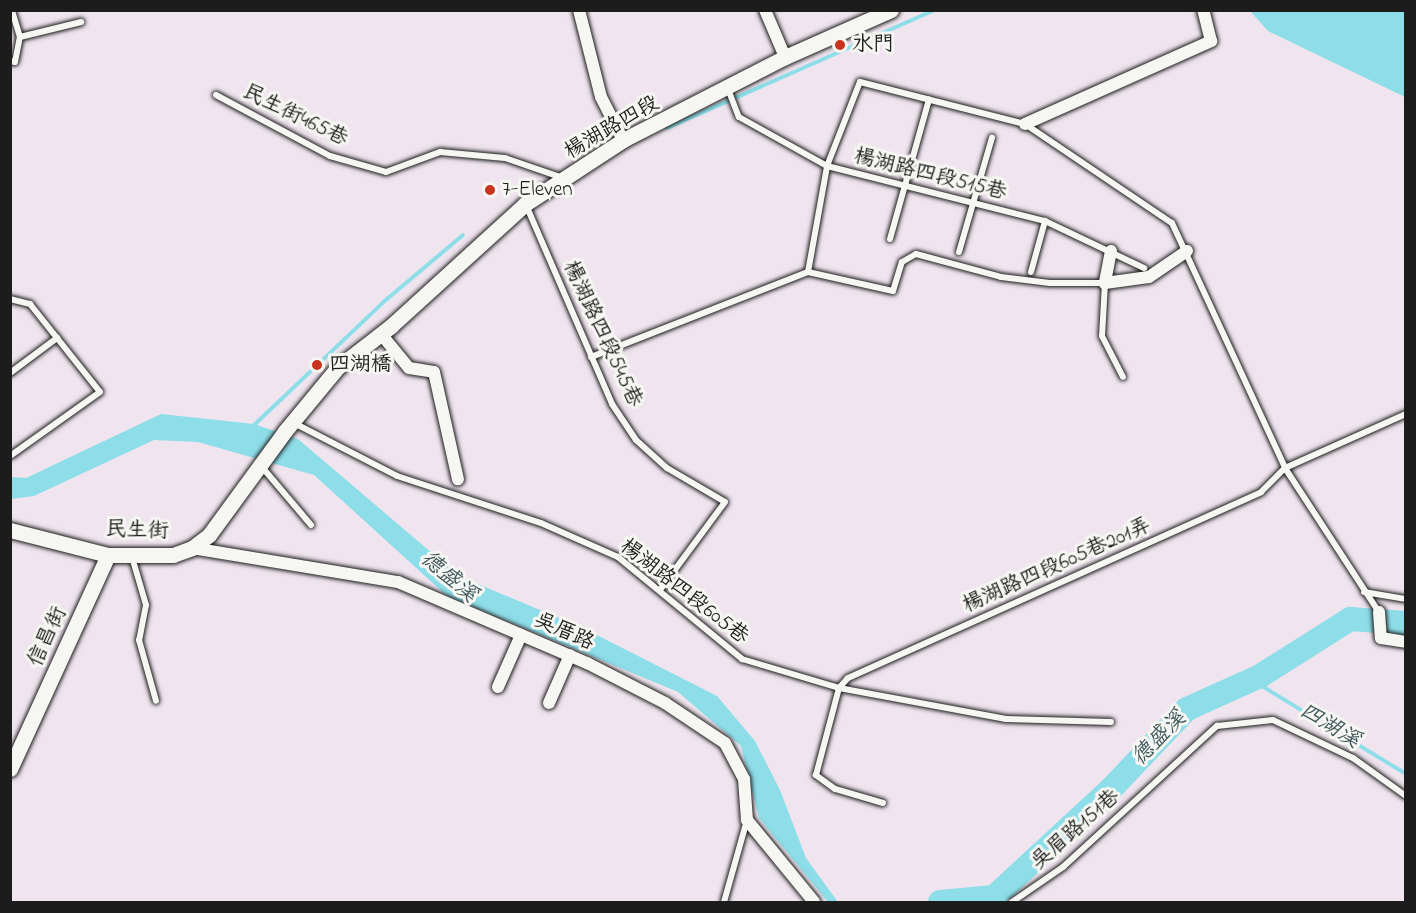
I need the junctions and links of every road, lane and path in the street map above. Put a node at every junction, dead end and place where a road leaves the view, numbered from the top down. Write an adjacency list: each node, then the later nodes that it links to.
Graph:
1 (12, 10): 7 (lane)
2 (579, 10): 15 (street)
3 (765, 10): 8 (street)
4 (891, 10): 8 (street, 楊湖路四段)
5 (1203, 10): 13 (street)
6 (81, 22): 7 (lane)
7 (20, 37): 9 (lane)
8 (785, 57): 10 (street, 楊湖路四段)
9 (10, 62)
10 (728, 89): 15 (street, 楊湖路四段); 16 (lane, 楊湖路四段515巷)
11 (216, 95): 17 (lane, 民生街465巷)
12 (929, 99): 13 (lane); 16 (lane); 18 (lane)
13 (1025, 124): 24 (lane)
14 (992, 138): 19 (lane)
15 (623, 140): 17 (street, 楊湖路四段)
16 (827, 166): 18 (lane, 楊湖路四段515巷); 27 (lane)
17 (567, 179): 20 (street, 楊湖路四段)
18 (906, 185): 19 (lane, 楊湖路四段515巷); 22 (lane)
19 (973, 203): 21 (lane, 楊湖路四段515巷); 25 (lane)
20 (525, 204): 31 (street, 楊湖路四段); 33 (lane, 楊湖路四段545巷)
21 (1045, 221): 23 (lane, 楊湖路四段515巷); 28 (lane)
22 (890, 239)
23 (1111, 251): 26 (lane, 楊湖路四段515巷); 29 (street)
24 (1187, 251): 29 (street); 40 (lane)
25 (959, 252)
26 (1144, 268)
27 (808, 272): 29 (lane); 33 (lane)
28 (1031, 272)
29 (1105, 283): 35 (lane)
30 (10, 299): 32 (lane)
31 (381, 334): 37 (street, 楊湖路四段); 41 (street)
32 (57, 338): 34 (lane); 38 (lane)
33 (591, 357): 47 (lane, 楊湖路四段545巷)
34 (10, 374)
35 (1123, 377)
36 (1406, 414): 40 (lane, 楊湖路四段605巷201弄)
37 (288, 426): 39 (street); 47 (lane, 楊湖路四段605巷)
38 (10, 456)
39 (259, 464): 42 (lane); 44 (street, 民生街)
40 (1285, 468): 48 (lane); 55 (lane, 楊湖路四段605巷201弄)
41 (458, 479)
42 (311, 525)
43 (10, 530): 45 (street, 民生街)
44 (192, 548): 46 (street, 民生街); 51 (street, 吳厝路)
45 (108, 555): 46 (street, 民生街); 59 (street, 信昌街)
46 (132, 556): 56 (lane)
47 (660, 590): 55 (lane, 楊湖路四段605巷)
48 (1364, 592): 49 (lane); 50 (lane)
49 (1406, 600)
50 (1379, 612): 52 (street)
51 (521, 634): 53 (street, 吳厝路); 54 (street)
52 (1406, 642)
53 (570, 655): 57 (street); 62 (street, 吳厝路)
54 (498, 687)
55 (839, 688): 58 (lane, 楊湖路四段605巷); 61 (lane)
56 (156, 701)
57 (549, 703)
58 (1111, 722)
59 (10, 769)
60 (1406, 796): 65 (lane, 吳眉路151巷)
61 (884, 803)
62 (747, 820): 63 (lane); 64 (street)
63 (724, 903)
64 (814, 903)
65 (1012, 903)

